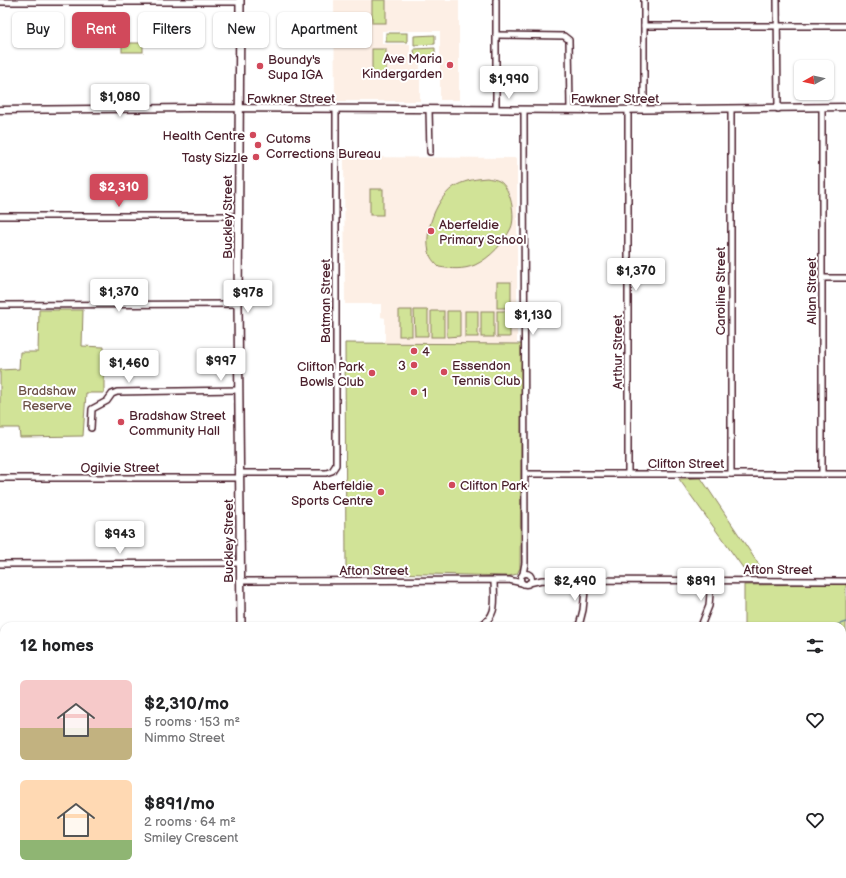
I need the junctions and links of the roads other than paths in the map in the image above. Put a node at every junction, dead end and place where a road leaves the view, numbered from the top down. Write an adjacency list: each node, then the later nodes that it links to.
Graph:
1 (496, 0): 9 (street)
2 (644, 0): 6 (street)
3 (777, 0): 7 (street)
4 (240, 1): 5 (street); 13 (main road, Buckley Street)
5 (0, 2)
6 (644, 26): 7 (street); 17 (street)
7 (777, 26): 8 (street); 11 (street)
8 (846, 26)
9 (496, 35): 16 (street); 21 (street)
10 (846, 107): 12 (street, Fawkner Street)
11 (778, 108): 12 (street, Fawkner Street); 18 (street, Fawkner Street)
12 (822, 108): 26 (street, Allan Street)
13 (240, 109): 14 (street, Fawkner Street); 19 (street, Fawkner Street); 25 (main road, Buckley Street)
14 (336, 109): 15 (street, Fawkner Street); 37 (street, Batman Street)
15 (429, 109): 16 (street, Fawkner Street); 23 (street)
16 (496, 109): 20 (street, Fawkner Street)
17 (644, 109): 18 (street, Fawkner Street); 22 (street, Fawkner Street)
18 (731, 109): 34 (street, Caroline Street)
19 (0, 110)
20 (524, 110): 21 (street, Fawkner Street); 32 (street)
21 (570, 110): 22 (street, Fawkner Street)
22 (628, 110): 33 (street, Arthur Street)
23 (430, 152)
24 (0, 216): 25 (street)
25 (239, 216): 28 (main road, Buckley Street)
26 (822, 278): 27 (street); 35 (street, Allan Street)
27 (846, 278)
28 (238, 304): 29 (street); 30 (main road, Buckley Street)
29 (0, 305)
30 (239, 390): 31 (street); 37 (main road, Buckley Street)
31 (91, 428)
32 (526, 474): 33 (street, Clifton Street); 41 (street)
33 (628, 474): 34 (street, Clifton Street)
34 (731, 474): 35 (street, Clifton Street)
35 (822, 474): 36 (street, Clifton Street)
36 (846, 474)
37 (239, 476): 38 (street, Ogilvie Street); 39 (main road, Buckley Street)
38 (0, 478)
39 (240, 563): 40 (street); 47 (main road, Buckley Street)
40 (0, 564)
41 (526, 576): 43 (street, Afton Street); 44 (street, Afton Street); 49 (street); 50 (street)
42 (494, 580): 43 (street, Afton Street); 47 (street, Afton Street); 52 (street)
43 (509, 580): 49 (street, Afton Street)
44 (542, 580): 48 (street, Afton Street); 50 (street, Afton Street)
45 (711, 580): 46 (street, Afton Street); 48 (street, Afton Street); 54 (street)
46 (846, 580)
47 (240, 581): 51 (main road, Buckley Street)
48 (586, 581): 53 (street)
49 (522, 583): 50 (street, Afton Street)
50 (530, 583)
51 (241, 622)
52 (485, 622)
53 (579, 622)
54 (703, 622)

